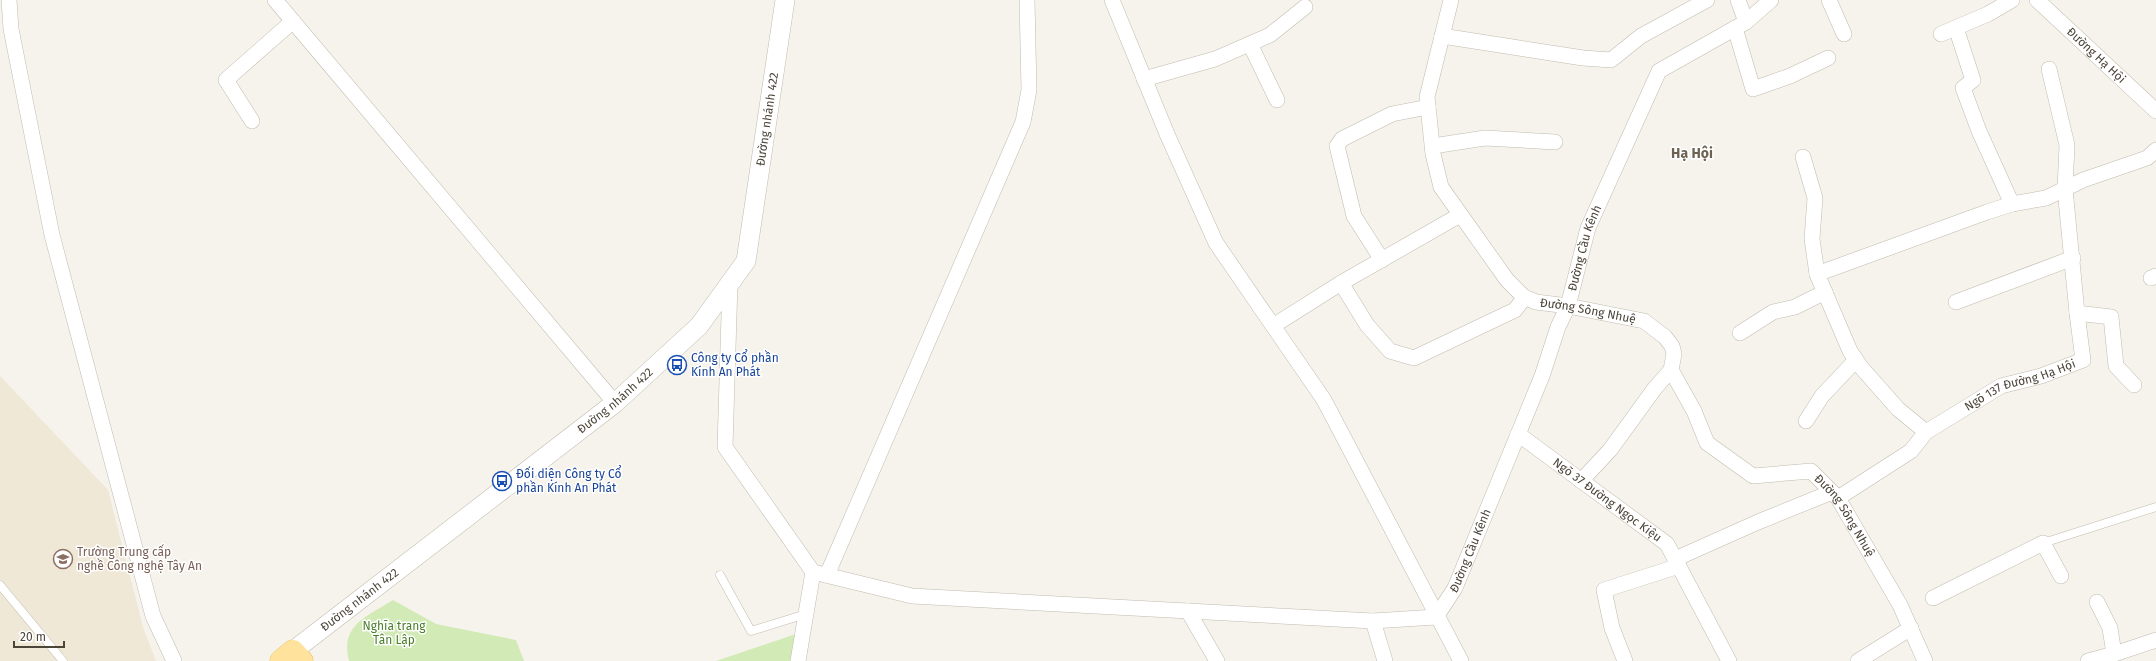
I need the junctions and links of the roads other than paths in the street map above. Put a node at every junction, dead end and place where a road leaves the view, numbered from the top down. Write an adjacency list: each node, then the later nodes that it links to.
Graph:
1 (9, 0): 74 (street)
2 (276, 0): 14 (street)
3 (785, 0): 38 (street, Đường nhánh 422)
4 (1027, 0): 59 (street)
5 (1112, 0): 23 (street)
6 (1451, 0): 19 (street, Đường Sông Nhuệ)
7 (1707, 0): 19 (street)
8 (1738, 0): 15 (street)
9 (1771, 0): 15 (street, Đường Cầu Kênh)
10 (1829, 0): 17 (street)
11 (2012, 0): 16 (street)
12 (2037, 0): 26 (street, Đường Hạ Hội)
13 (1305, 7): 20 (street)
14 (293, 21): 27 (street); 50 (street)
15 (1741, 25): 21 (street); 43 (street, Đường Cầu Kênh)
16 (1956, 28): 18 (street); 33 (street)
17 (1844, 34)
18 (1941, 34)
19 (1442, 36): 25 (street, Đường Sông Nhuệ)
20 (1250, 44): 23 (street); 24 (street)
21 (1828, 58)
22 (2049, 69): 32 (street, Ngõ 137 Đường Hạ Hội)
23 (1144, 79): 45 (street)
24 (1277, 100)
25 (1428, 107): 29 (street, Đường Sông Nhuệ); 36 (street)
26 (2156, 111)
27 (252, 121)
28 (1555, 142): 29 (street)
29 (1432, 146): 34 (street, Đường Sông Nhuệ)
30 (2156, 150): 32 (street)
31 (1803, 157): 37 (street)
32 (2065, 189): 33 (street); 35 (street, Ngõ 137 Đường Hạ Hội)
33 (2012, 204): 37 (street)
34 (1460, 215): 36 (street); 41 (street, Đường Sông Nhuệ)
35 (2073, 258): 42 (street); 44 (street, Ngõ 137 Đường Hạ Hội)
36 (1382, 260): 39 (street)
37 (1817, 274): 40 (street)
38 (730, 282): 50 (street, Đường nhánh 422); 59 (street)
39 (1341, 283): 41 (street); 45 (street)
40 (1825, 292): 46 (street); 47 (street)
41 (1525, 297): 43 (street, Đường Sông Nhuệ)
42 (1956, 302)
43 (1568, 306): 48 (street, Đường Sông Nhuệ); 53 (street, Đường Cầu Kênh)
44 (2076, 313): 49 (street); 52 (street, Ngõ 137 Đường Hạ Hội)
45 (1273, 326): 67 (street)
46 (1740, 333)
47 (1856, 360): 51 (street); 52 (street)
48 (1670, 370): 54 (street); 55 (street, Đường Sông Nhuệ)
49 (2134, 385)
50 (615, 403): 72 (street, Đường nhánh 422)
51 (1806, 421)
52 (1926, 432): 55 (street, Ngõ 137 Đường Hạ Hội)
53 (1518, 434): 54 (street, Ngõ 37 Đường Ngọc Kiệu); 67 (street, Đường Cầu Kênh)
54 (1581, 481): 58 (street, Ngõ 37 Đường Ngọc Kiệu)
55 (1835, 495): 58 (street, Ngõ 137 Đường Hạ Hội); 69 (street, Đường Sông Nhuệ)
56 (2156, 507): 57 (lane)
57 (2043, 543): 61 (street); 63 (street)
58 (1677, 563): 79 (street, Ngõ 137 Đường Hạ Hội); 80 (street, Ngõ 37 Đường Ngọc Kiệu)
59 (820, 574): 65 (street); 66 (street)
60 (720, 575): 66 (lane)
61 (2061, 576)
62 (0, 586): 73 (lane)
63 (1933, 598)
64 (2097, 602): 71 (street)
65 (1188, 611): 68 (street); 76 (street)
66 (806, 614): 75 (street)
67 (1436, 617): 68 (street); 78 (street)
68 (1373, 621): 77 (street)
69 (1911, 628): 81 (street); 82 (street, Đường Sông Nhuệ)
70 (2156, 640): 71 (street)
71 (2117, 656): 83 (street)
72 (292, 658)
73 (63, 661)
74 (174, 661)
75 (798, 661)
76 (1217, 661)
77 (1385, 661)
78 (1461, 661)
79 (1625, 661)
80 (1729, 661)
81 (1858, 661)
82 (1925, 661)
83 (2088, 661)

